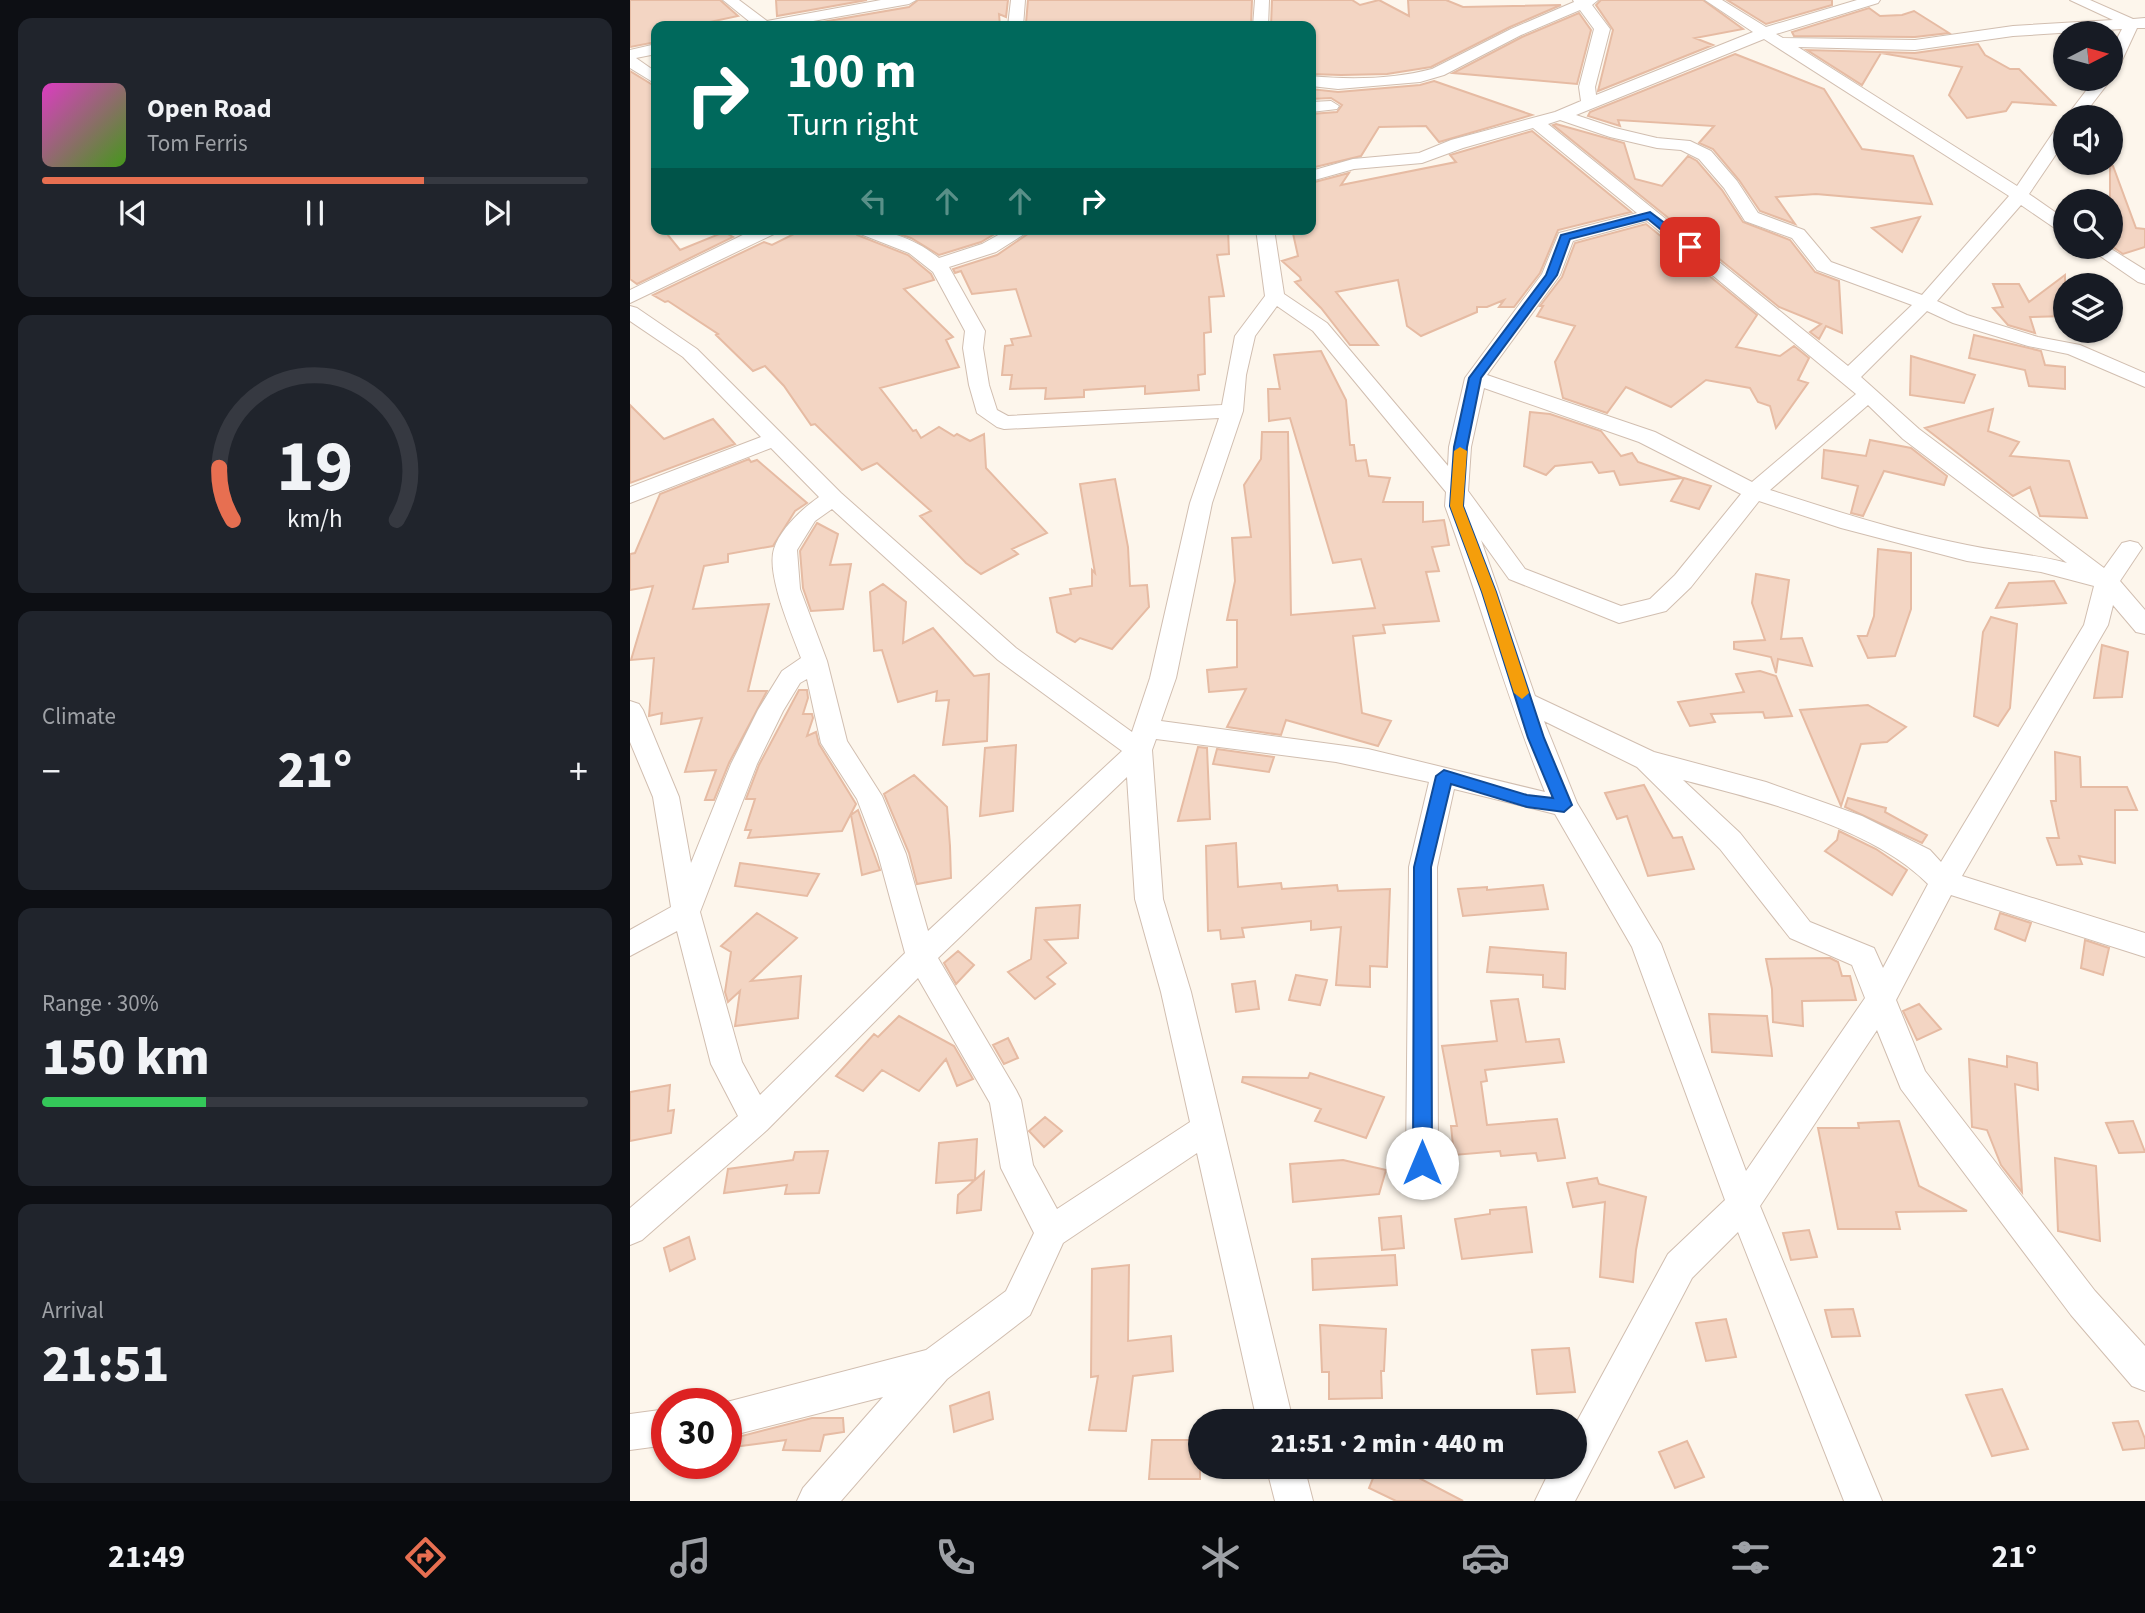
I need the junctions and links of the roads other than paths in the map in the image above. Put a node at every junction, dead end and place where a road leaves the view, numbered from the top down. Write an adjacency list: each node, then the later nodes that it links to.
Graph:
1 (730, 0): 9 (street)
2 (909, 0): 10 (street)
3 (1018, 0): 11 (street)
4 (1712, 0): 14 (street)
5 (1873, 0): 14 (street)
6 (2077, 0): 13 (street)
7 (1266, 1): 12 (street)
8 (1585, 1): 20 (street); 22 (street)
9 (757, 21)
10 (788, 21)
11 (1016, 21)
12 (1262, 21)
13 (2141, 26): 14 (street); 16 (street)
14 (1769, 38): 22 (street); 30 (street)
15 (651, 50): 17 (street)
16 (2123, 51)
17 (630, 55)
18 (630, 61): 19 (street)
19 (651, 76)
20 (1316, 82)
21 (2094, 91): 23 (street)
22 (1590, 104): 26 (street)
23 (2083, 105)
24 (1331, 106): 25 (street)
25 (1316, 107)
26 (1561, 115): 27 (street); 42 (street)
27 (1535, 122): 29 (street); 31 (street)
28 (2053, 146): 30 (street)
29 (1316, 175)
30 (2020, 195): 32 (street); 42 (street)
31 (1650, 215): 44 (street); 45 (street)
32 (2053, 218)
33 (758, 235): 41 (street)
34 (880, 235): 38 (street)
35 (1012, 235): 38 (street)
36 (1266, 235): 40 (street)
37 (2115, 259): 39 (street)
38 (936, 265): 48 (street)
39 (2145, 278)
40 (1275, 296): 48 (street); 50 (street)
41 (630, 297)
42 (1925, 303): 44 (street); 46 (street)
43 (630, 312): 49 (street)
44 (1849, 377): 47 (street)
45 (1475, 378): 50 (street); 51 (street)
46 (2145, 381)
47 (1867, 395): 51 (street); 55 (street)
48 (1232, 411): 60 (street)
49 (775, 439): 52 (street); 53 (street)
50 (1457, 491): 51 (street); 58 (street)
51 (1754, 492): 55 (street)
52 (630, 496)
53 (833, 498): 57 (street); 60 (street)
54 (2130, 548): 55 (street)
55 (2107, 582): 56 (street); 64 (street)
56 (2145, 625)
57 (815, 660): 65 (street); 68 (street)
58 (1524, 701): 61 (street); 63 (street)
59 (630, 710): 65 (street)
60 (1143, 739): 62 (street); 68 (street); 71 (street)
61 (1646, 760): 64 (street); 69 (street)
62 (1444, 776): 63 (street); 72 (street)
63 (1564, 805): 73 (street)
64 (1944, 883): 67 (street); 69 (street)
65 (685, 912): 66 (street); 70 (street)
66 (630, 944)
67 (2145, 945)
68 (921, 956): 70 (street); 75 (street)
69 (1881, 1000): 73 (street); 77 (street)
70 (756, 1119): 74 (street)
71 (1207, 1129): 75 (street); 78 (street)
72 (1422, 1163)
73 (1743, 1203): 82 (street); 88 (street)
74 (630, 1229)
75 (1051, 1232): 76 (street)
76 (934, 1366): 79 (street); 85 (street)
77 (2145, 1373)
78 (1272, 1409)
79 (742, 1415)
80 (651, 1429): 81 (street)
81 (630, 1432)
82 (1587, 1440)
83 (1288, 1479): 86 (street)
84 (1566, 1479): 87 (street)
85 (816, 1501)
86 (1294, 1501)
87 (1554, 1501)
88 (1863, 1501)

